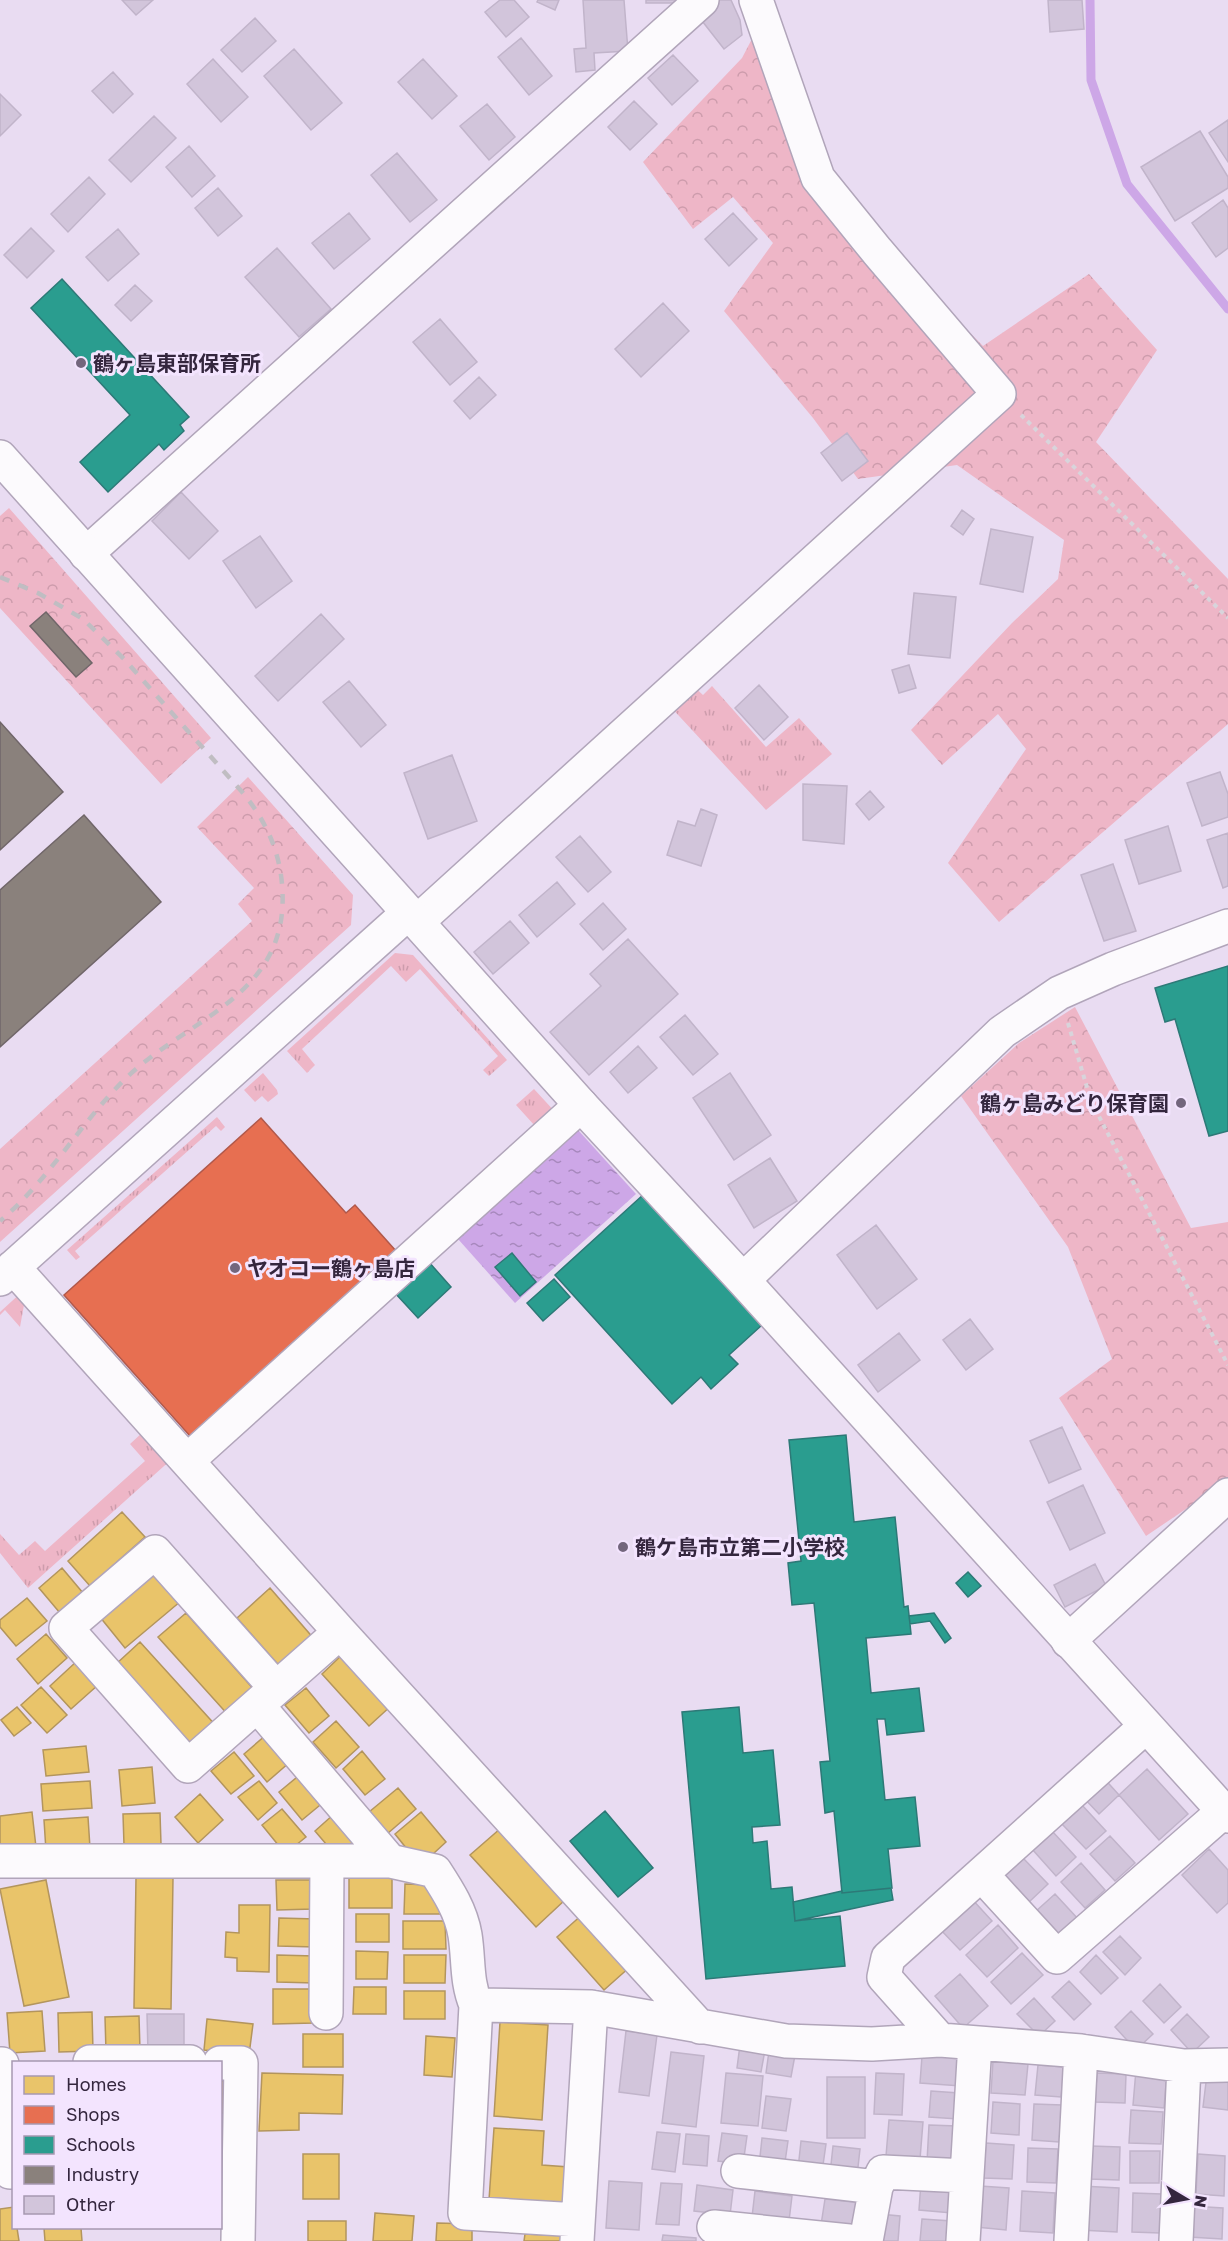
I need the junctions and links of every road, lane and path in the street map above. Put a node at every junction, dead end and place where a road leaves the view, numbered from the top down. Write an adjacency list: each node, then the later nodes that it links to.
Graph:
1 (702, 0): 5 (street)
2 (756, 0): 3 (street)
3 (999, 394): 6 (path); 7 (street)
4 (0, 457): 5 (street)
5 (86, 554): 7 (street)
6 (1228, 618)
7 (412, 917): 10 (street); 11 (street)
8 (1228, 926): 9 (street)
9 (1059, 993): 12 (street); 13 (path)
10 (581, 1105): 12 (street); 14 (street)
11 (7, 1273): 14 (street)
12 (743, 1280): 17 (street)
13 (1228, 1365)
14 (187, 1461): 16 (street)
15 (1228, 1496): 17 (street)
16 (340, 1632): 18 (street); 28 (street)
17 (1068, 1641): 19 (street)
18 (266, 1697): 18 (street); 23 (street)
19 (1146, 1726): 20 (street); 24 (street)
20 (1226, 1813): 24 (street)
21 (0, 1861): 22 (street)
22 (327, 1861): 23 (street); 27 (street)
23 (390, 1861): 25 (street)
24 (981, 1875): 29 (street)
25 (476, 2005): 26 (street); 42 (street)
26 (591, 2007): 28 (street); 42 (street)
27 (326, 2013)
28 (700, 2027): 29 (street)
29 (940, 2040): 30 (street)
30 (975, 2043): 31 (street); 39 (street)
31 (1081, 2051): 35 (street); 47 (street)
32 (222, 2063): 36 (street)
33 (5, 2064): 38 (street)
34 (1228, 2065): 35 (street)
35 (1184, 2066): 48 (street)
36 (230, 2163): 43 (street)
37 (738, 2171): 40 (street)
38 (8, 2173)
39 (966, 2176): 40 (street); 46 (street)
40 (876, 2187): 45 (street)
41 (714, 2227): 44 (street)
42 (578, 2231)
43 (238, 2241)
44 (849, 2241)
45 (866, 2241)
46 (963, 2241)
47 (1071, 2241)
48 (1176, 2241)

